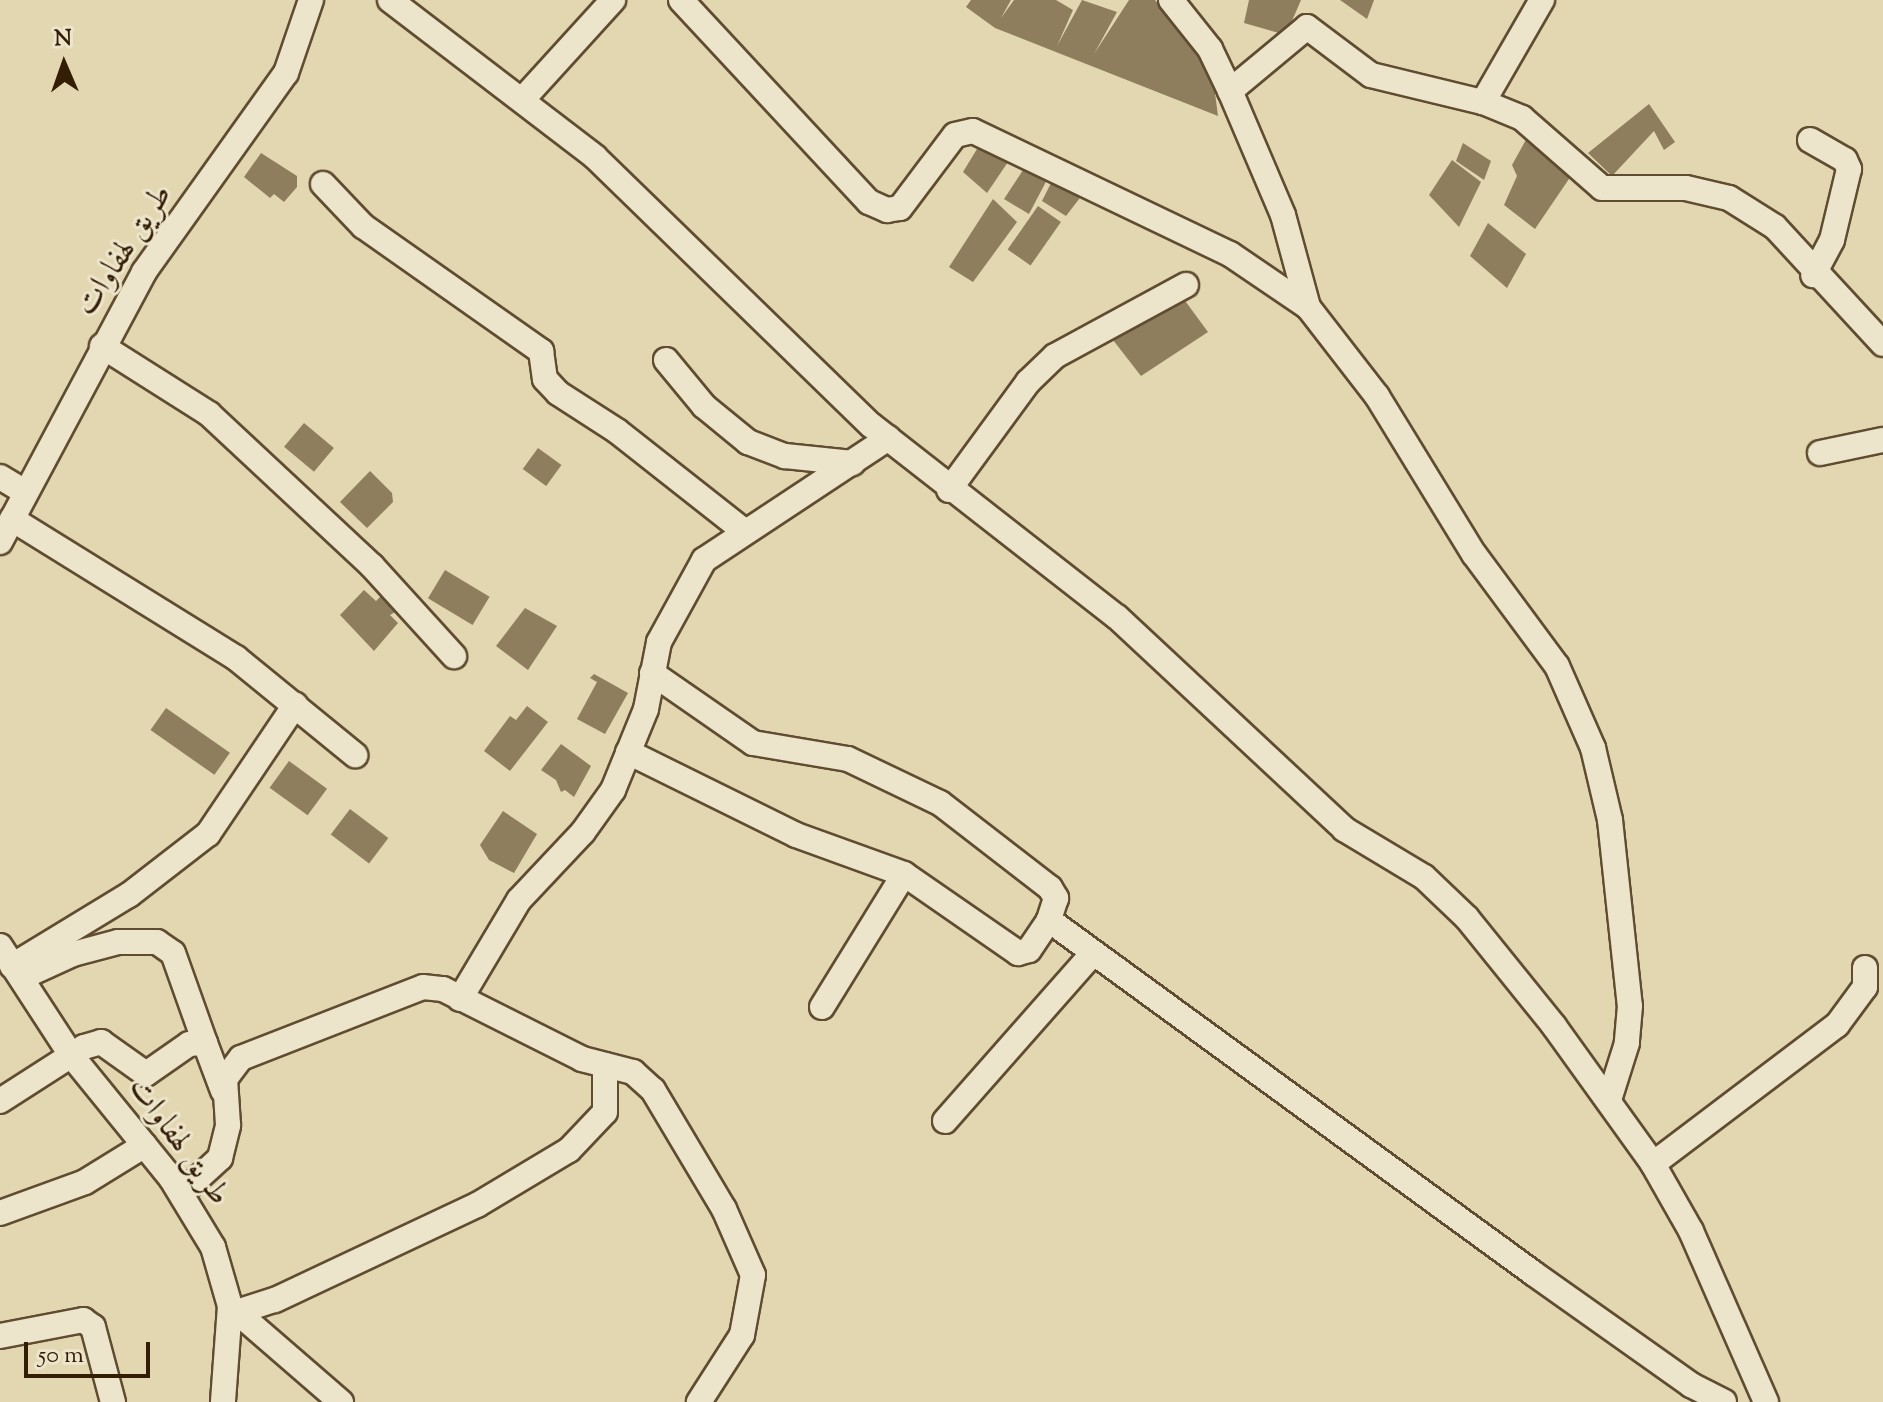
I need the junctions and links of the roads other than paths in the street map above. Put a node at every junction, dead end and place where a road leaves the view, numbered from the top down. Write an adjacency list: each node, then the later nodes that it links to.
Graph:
1 (311, 0): 16 (street, طريق لهفاوات)
2 (390, 0): 8 (street)
3 (613, 0): 8 (street)
4 (681, 0): 14 (street)
5 (1171, 0): 7 (street)
6 (1542, 0): 9 (street)
7 (1230, 91): 9 (street); 14 (street)
8 (523, 99): 18 (street)
9 (1483, 102): 12 (street)
10 (1810, 140): 12 (street)
11 (323, 184): 26 (street)
12 (1813, 275): 15 (street)
13 (1186, 285): 23 (street)
14 (1308, 307): 44 (street)
15 (1883, 344)
16 (102, 346): 24 (street, طريق لهفاوات); 28 (street)
17 (666, 360): 21 (street)
18 (888, 438): 21 (street); 23 (street)
19 (1883, 440): 20 (street)
20 (1820, 453)
21 (853, 463): 26 (street)
22 (0, 477): 24 (street)
23 (949, 490): 44 (street)
24 (25, 492): 25 (street, طريق لهفاوات)
25 (12, 519): 27 (street, طريق لهفاوات); 30 (street)
26 (743, 530): 29 (street)
27 (0, 542)
28 (454, 656)
29 (652, 673): 31 (street); 34 (street)
30 (295, 705): 32 (street); 36 (street)
31 (628, 752): 33 (street); 38 (street)
32 (355, 755)
33 (904, 874): 34 (street); 39 (street)
34 (1049, 920): 35 (street)
35 (1093, 953): 46 (street); 57 (street)
36 (11, 964): 40 (street); 41 (street, طريق لهفاوات)
37 (1865, 968): 48 (street)
38 (460, 999): 42 (street); 43 (street)
39 (822, 1007)
40 (205, 1043): 41 (street); 43 (street)
41 (71, 1055): 45 (street); 47 (street, طريق لهفاوات)
42 (605, 1065): 51 (street); 56 (street)
43 (223, 1091): 49 (street)
44 (1609, 1100): 48 (street)
45 (0, 1101)
46 (945, 1121)
47 (145, 1145): 49 (street, طريق لهفاوات); 50 (street)
48 (1653, 1164): 58 (street)
49 (182, 1193): 51 (street, طريق لهفاوات)
50 (0, 1213)
51 (233, 1309): 54 (street, طريق لهفاوات); 55 (street)
52 (0, 1336): 53 (street)
53 (113, 1402)
54 (223, 1402)
55 (341, 1402)
56 (699, 1402)
57 (1724, 1402)
58 (1766, 1402)

